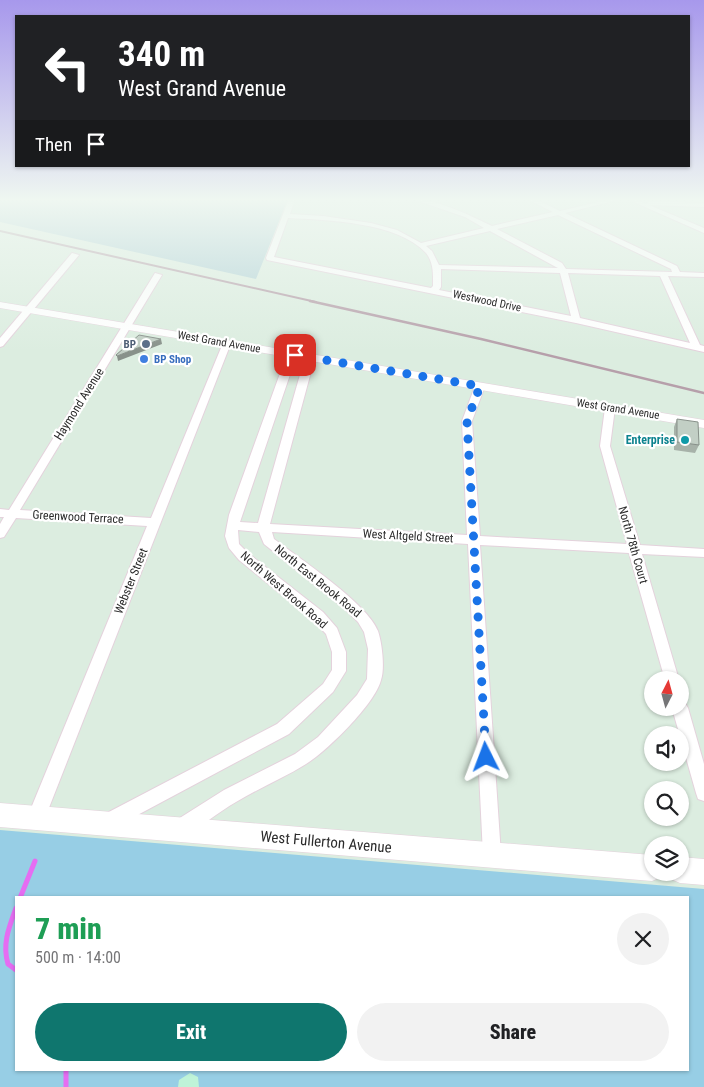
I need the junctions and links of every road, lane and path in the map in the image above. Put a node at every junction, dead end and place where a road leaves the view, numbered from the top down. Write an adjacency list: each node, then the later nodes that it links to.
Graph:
1 (273, 250): 12 (street, Westwood Drive)
2 (425, 250): 6 (street)
3 (532, 250): 7 (street)
4 (637, 250): 9 (street)
5 (75, 256): 14 (street)
6 (437, 267): 7 (street); 12 (street)
7 (563, 270): 8 (street); 15 (street)
8 (663, 274): 9 (street); 19 (street)
9 (677, 274): 11 (street)
10 (158, 275): 16 (street, Haymond Avenue)
11 (704, 275)
12 (434, 290): 15 (street, Westwood Drive)
13 (0, 305): 14 (main road, West Grand Avenue)
14 (29, 310): 16 (main road, West Grand Avenue); 18 (street)
15 (576, 320): 19 (street, Westwood Drive)
16 (127, 326): 17 (main road, West Grand Avenue); 25 (street, Haymond Avenue)
17 (227, 343): 20 (main road, West Grand Avenue); 26 (street, Webster Street)
18 (0, 344)
19 (700, 348)
20 (292, 354): 21 (main road, West Grand Avenue); 27 (street)
21 (310, 358): 22 (main road, West Grand Avenue); 28 (street)
22 (480, 386): 23 (main road, West Grand Avenue); 30 (street)
23 (610, 408): 24 (main road, West Grand Avenue); 31 (street, North 78th Court)
24 (704, 424)
25 (6, 513): 26 (street, Greenwood Terrace); 29 (street, Haymond Avenue)
26 (155, 522): 37 (street, Webster Street)
27 (232, 526): 28 (street, West Altgeld Street); 38 (street, North West Brook Road)
28 (264, 528): 30 (street, West Altgeld Street); 39 (street, North East Brook Road)
29 (0, 534)
30 (474, 540): 31 (street, West Altgeld Street); 40 (street)
31 (635, 549): 32 (street, West Altgeld Street); 33 (street, North 78th Court)
32 (704, 553)
33 (669, 671)
34 (682, 716): 35 (street)
35 (704, 793)
36 (0, 816): 37 (main road, West Fullerton Avenue)
37 (36, 818): 38 (main road, West Fullerton Avenue)
38 (103, 824): 39 (main road, West Fullerton Avenue)
39 (177, 830): 40 (main road, West Fullerton Avenue)
40 (492, 855): 41 (main road, West Fullerton Avenue)
41 (644, 867)
42 (689, 871): 43 (main road)
43 (704, 872)

